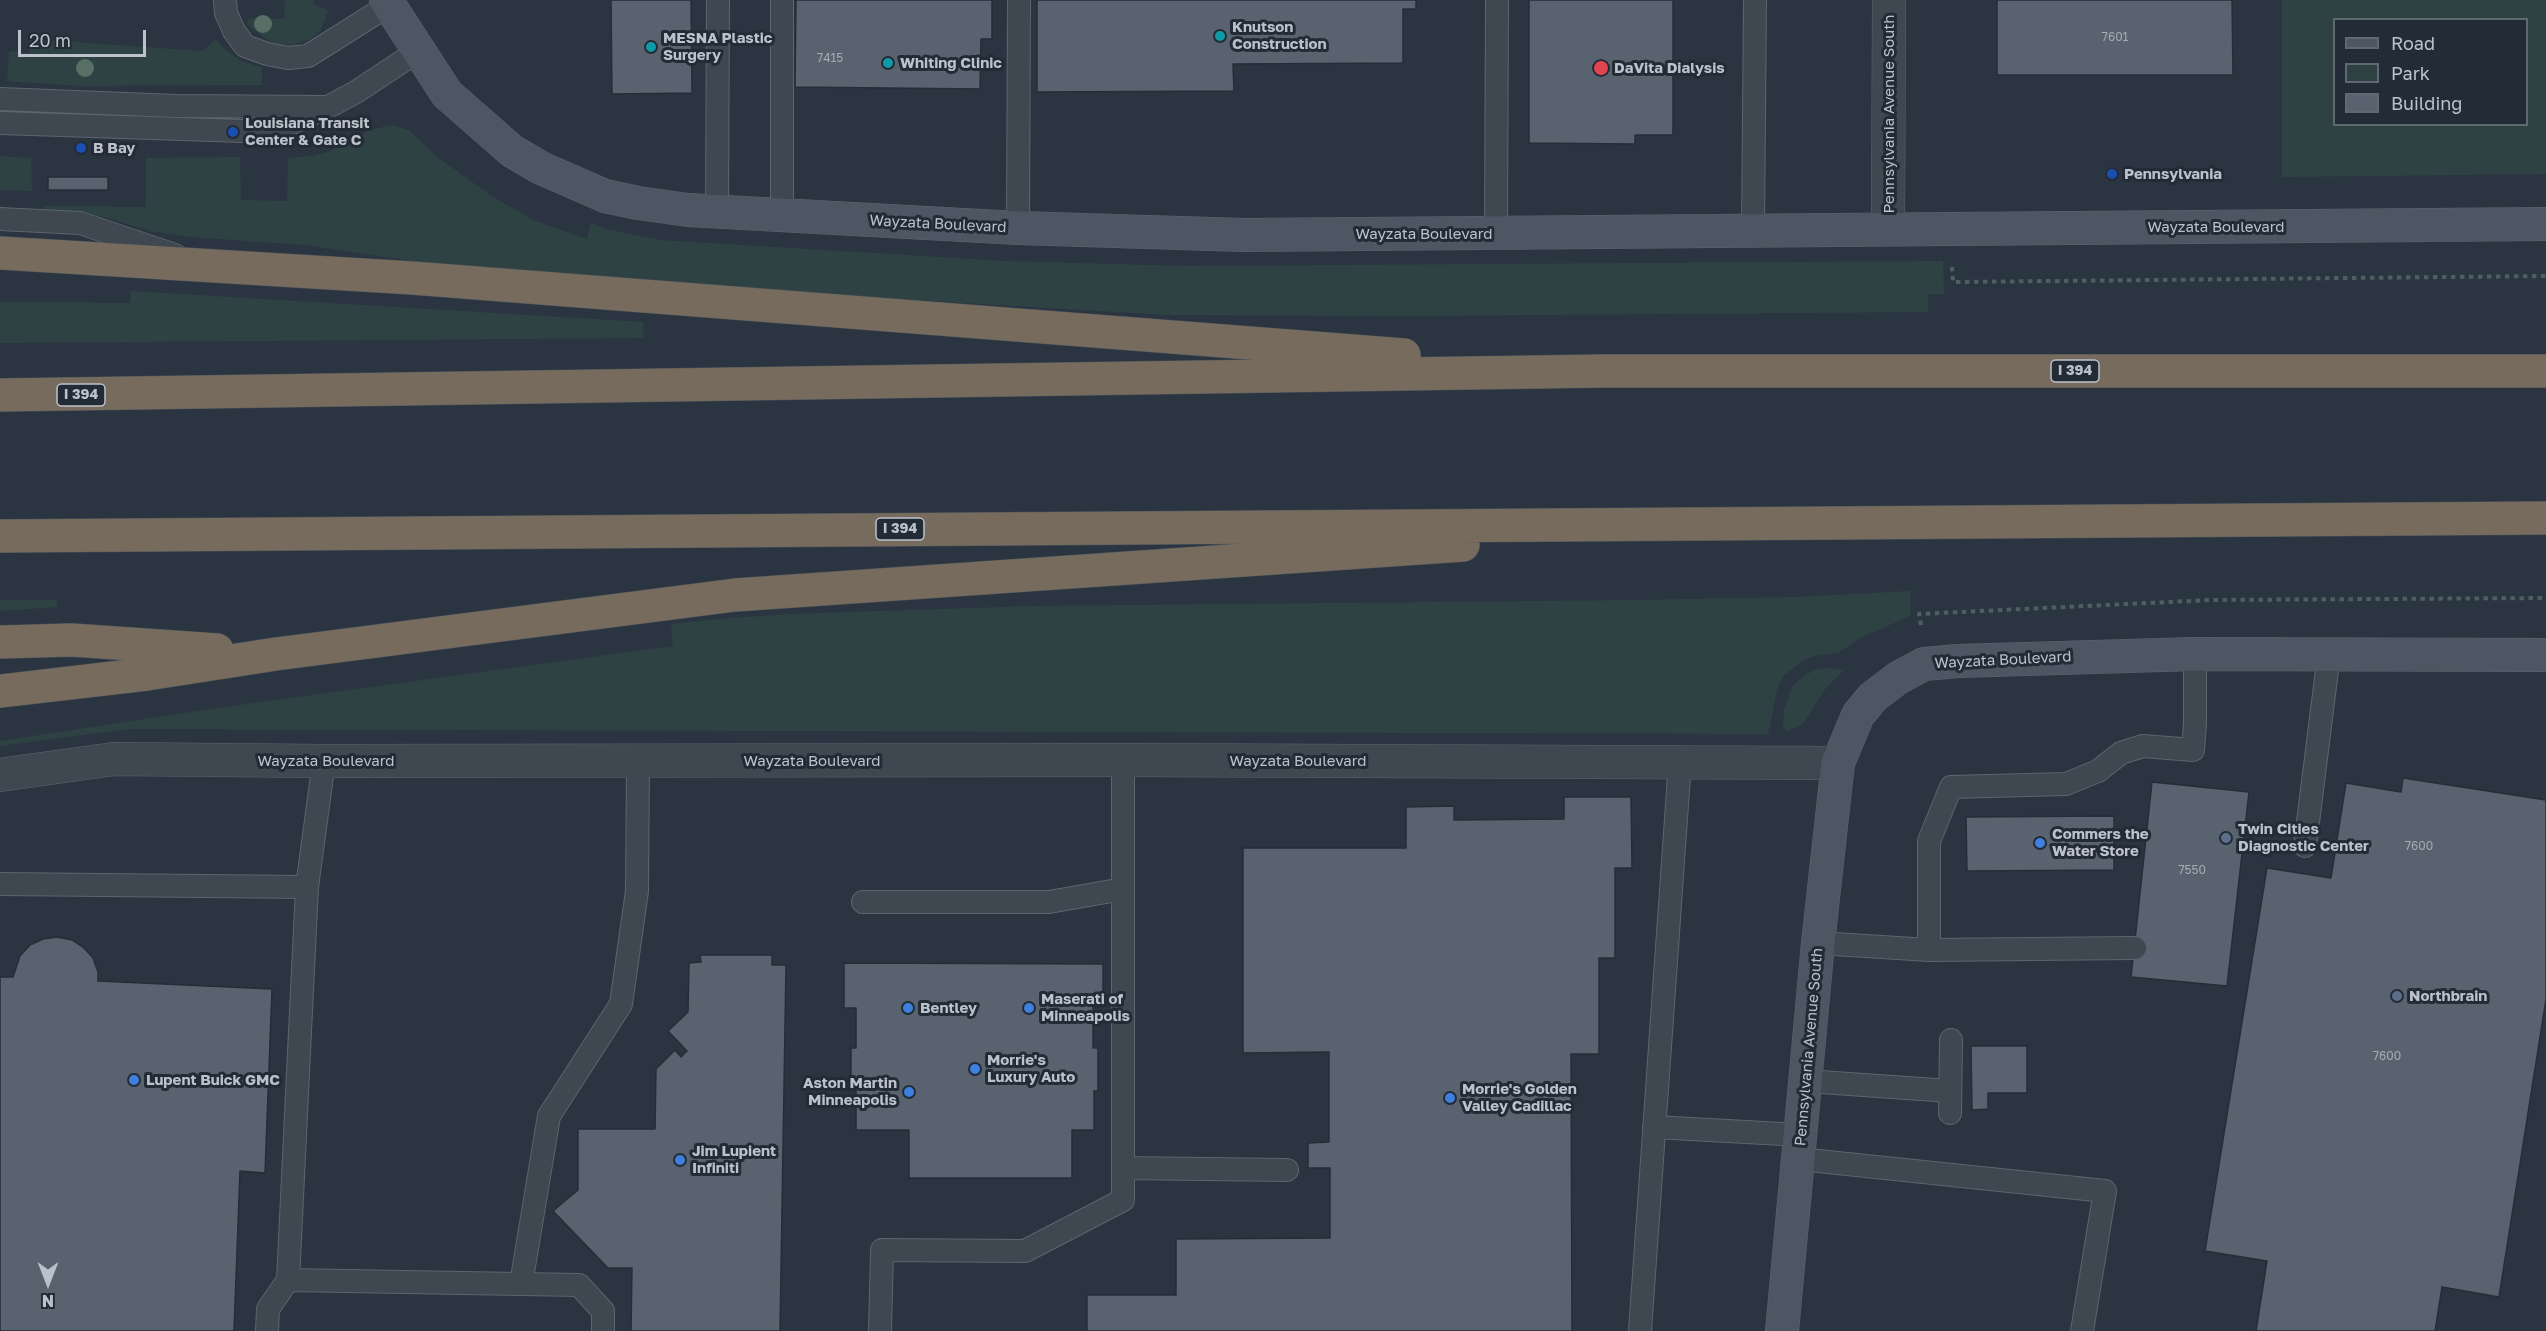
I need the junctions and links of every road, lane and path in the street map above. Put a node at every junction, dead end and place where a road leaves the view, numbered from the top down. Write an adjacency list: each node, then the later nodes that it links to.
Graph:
1 (225, 0): 8 (lane)
2 (718, 0): 13 (lane)
3 (782, 0): 14 (lane)
4 (1019, 0): 17 (lane)
5 (1497, 0): 20 (lane)
6 (1755, 0): 19 (lane)
7 (1889, 0): 18 (street, Pennsylvania Avenue South)
8 (387, 2): 9 (street, Wayzata Boulevard)
9 (418, 51): 11 (lane); 13 (street, Wayzata Boulevard)
10 (0, 99): 11 (lane)
11 (328, 107): 12 (lane)
12 (0, 123)
13 (717, 212): 14 (street, Wayzata Boulevard)
14 (782, 216): 17 (street, Wayzata Boulevard)
15 (0, 219): 22 (lane)
16 (2546, 225): 18 (street, Wayzata Boulevard)
17 (1018, 228): 20 (street, Wayzata Boulevard)
18 (1888, 229): 19 (street, Wayzata Boulevard)
19 (1753, 231): 20 (street, Wayzata Boulevard)
20 (1496, 233)
21 (0, 253): 22 (highway)
22 (205, 264): 25 (highway)
23 (1952, 265): 24 (path)
24 (2546, 276)
25 (1603, 370): 26 (highway, I 394); 27 (highway, I 394)
26 (2546, 371)
27 (0, 395)
28 (2546, 518): 29 (highway, I 394)
29 (1801, 522): 30 (highway, I 394); 34 (highway)
30 (0, 536)
31 (2546, 598): 32 (path)
32 (1922, 632)
33 (0, 642): 34 (highway)
34 (276, 654): 38 (highway)
35 (2195, 654): 36 (street, Wayzata Boulevard); 43 (street, Wayzata Boulevard); 52 (lane)
36 (2329, 654): 37 (street, Wayzata Boulevard); 45 (lane)
37 (2546, 655)
38 (0, 692)
39 (1123, 760): 41 (street, Wayzata Boulevard); 42 (street, Wayzata Boulevard); 48 (lane)
40 (324, 761): 41 (street, Wayzata Boulevard); 44 (street, Wayzata Boulevard); 47 (lane)
41 (638, 761): 62 (lane)
42 (1680, 762): 43 (street, Wayzata Boulevard); 57 (lane)
43 (1838, 764): 50 (street, Pennsylvania Avenue South)
44 (0, 775)
45 (2305, 846)
46 (0, 884): 47 (lane)
47 (307, 887): 61 (lane)
48 (1123, 889): 49 (lane); 59 (lane)
49 (862, 902)
50 (1818, 943): 52 (lane); 54 (street, Pennsylvania Avenue South)
51 (2134, 948): 52 (lane)
52 (1929, 950)
53 (1951, 1040): 55 (lane)
54 (1806, 1081): 55 (lane); 58 (street, Pennsylvania Avenue South)
55 (1950, 1090): 56 (lane)
56 (1950, 1113)
57 (1654, 1127): 58 (lane); 66 (lane)
58 (1800, 1147): 67 (street, Pennsylvania Avenue South); 68 (lane)
59 (1123, 1168): 60 (lane); 65 (lane)
60 (1287, 1170)
61 (288, 1280): 62 (lane); 63 (lane)
62 (521, 1284): 64 (lane)
63 (267, 1331)
64 (603, 1331)
65 (880, 1331)
66 (1640, 1331)
67 (1782, 1331)
68 (2082, 1331)

